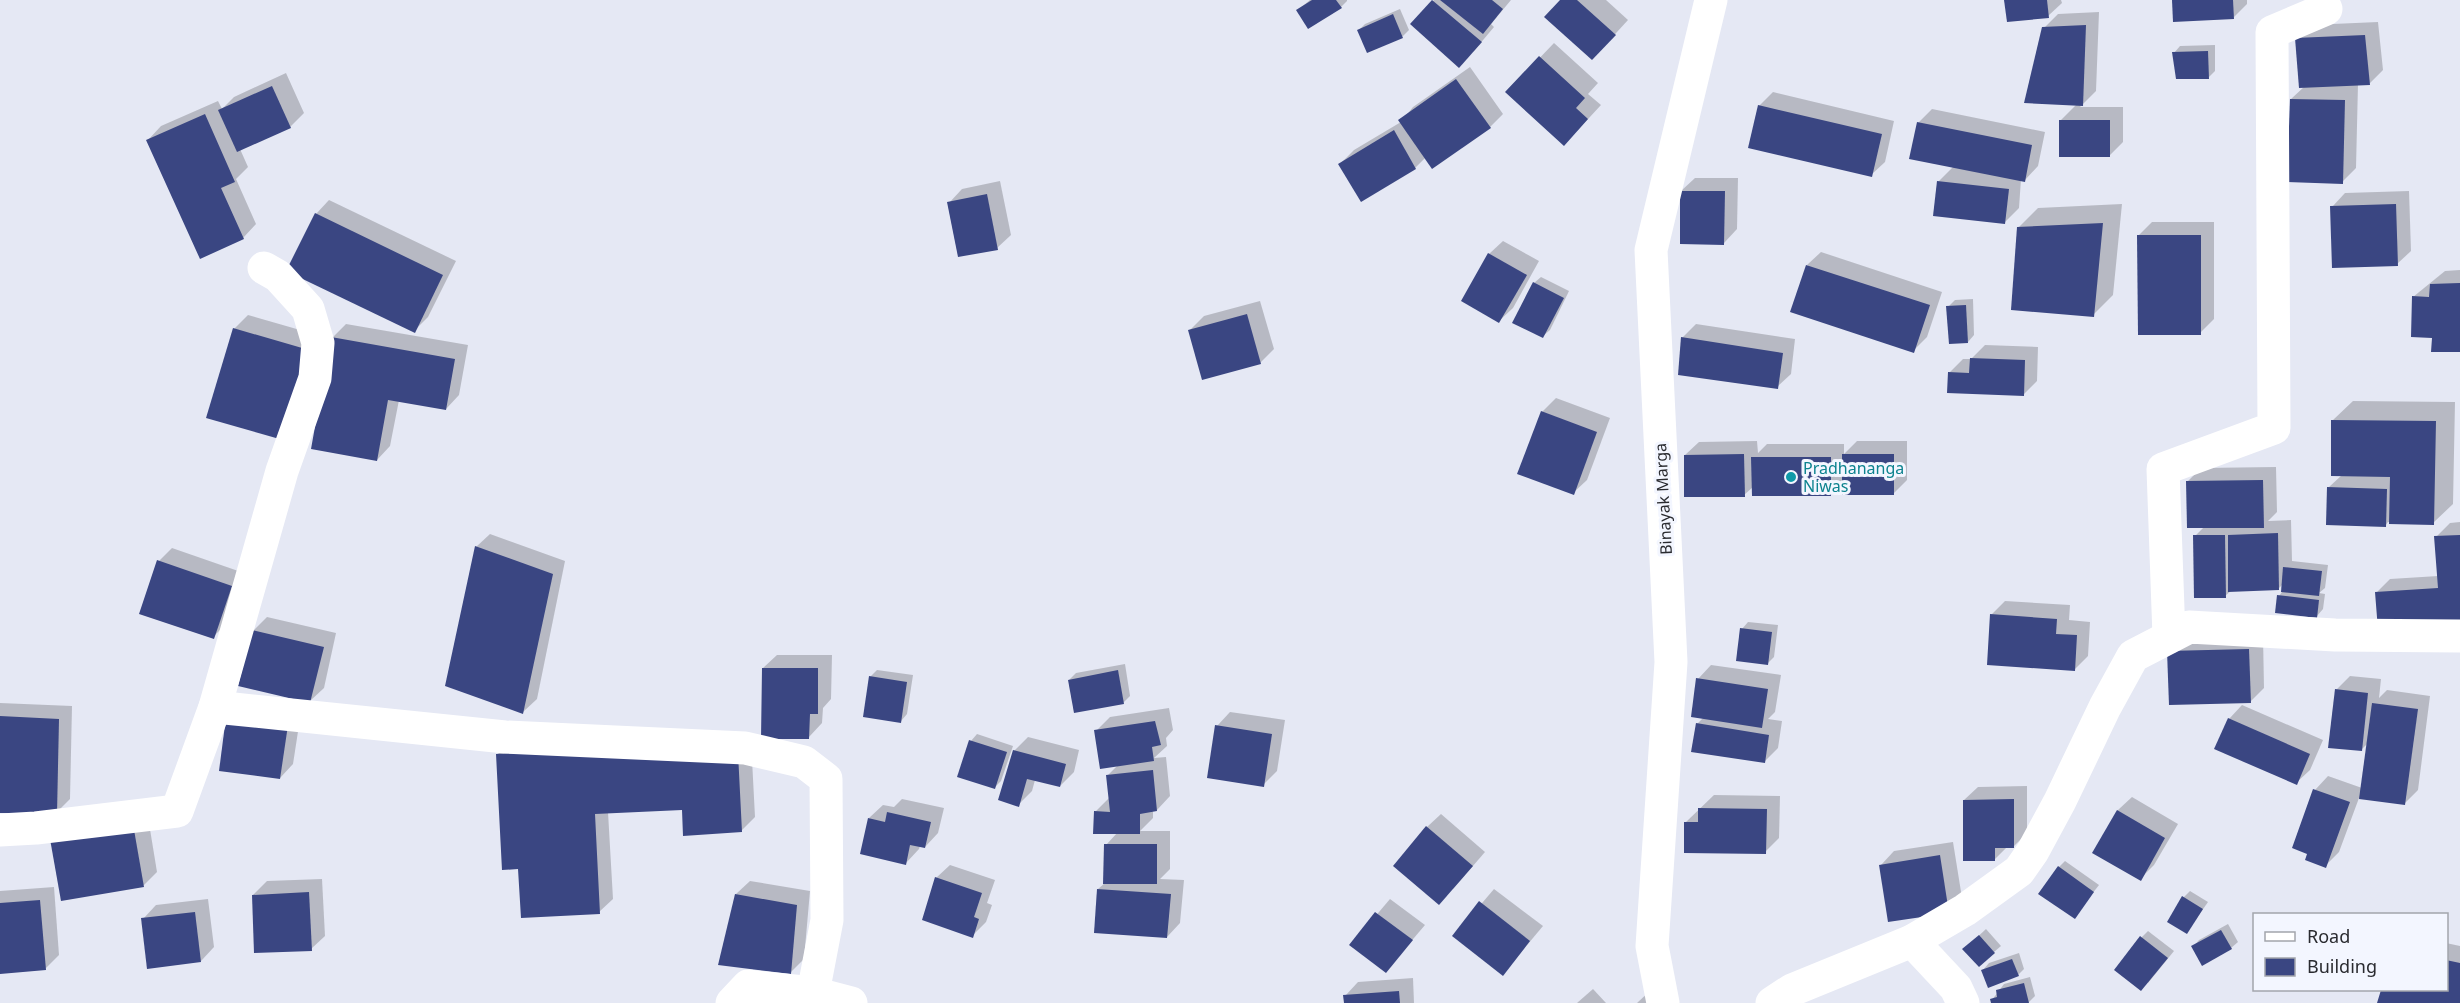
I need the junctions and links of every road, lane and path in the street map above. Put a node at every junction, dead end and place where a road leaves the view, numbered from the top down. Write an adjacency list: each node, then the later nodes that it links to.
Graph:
1 (1711, 0): 12 (street, Binayak Marga)
2 (2322, 0): 5 (street)
3 (264, 268): 6 (street)
4 (2460, 636): 5 (street)
5 (2169, 637): 8 (street)
6 (215, 707): 7 (street); 9 (street)
7 (0, 830)
8 (1912, 941): 13 (street); 14 (street)
9 (813, 993): 10 (street); 11 (street)
10 (732, 1003)
11 (851, 1003)
12 (1663, 1003)
13 (1773, 1003)
14 (1963, 1003)

